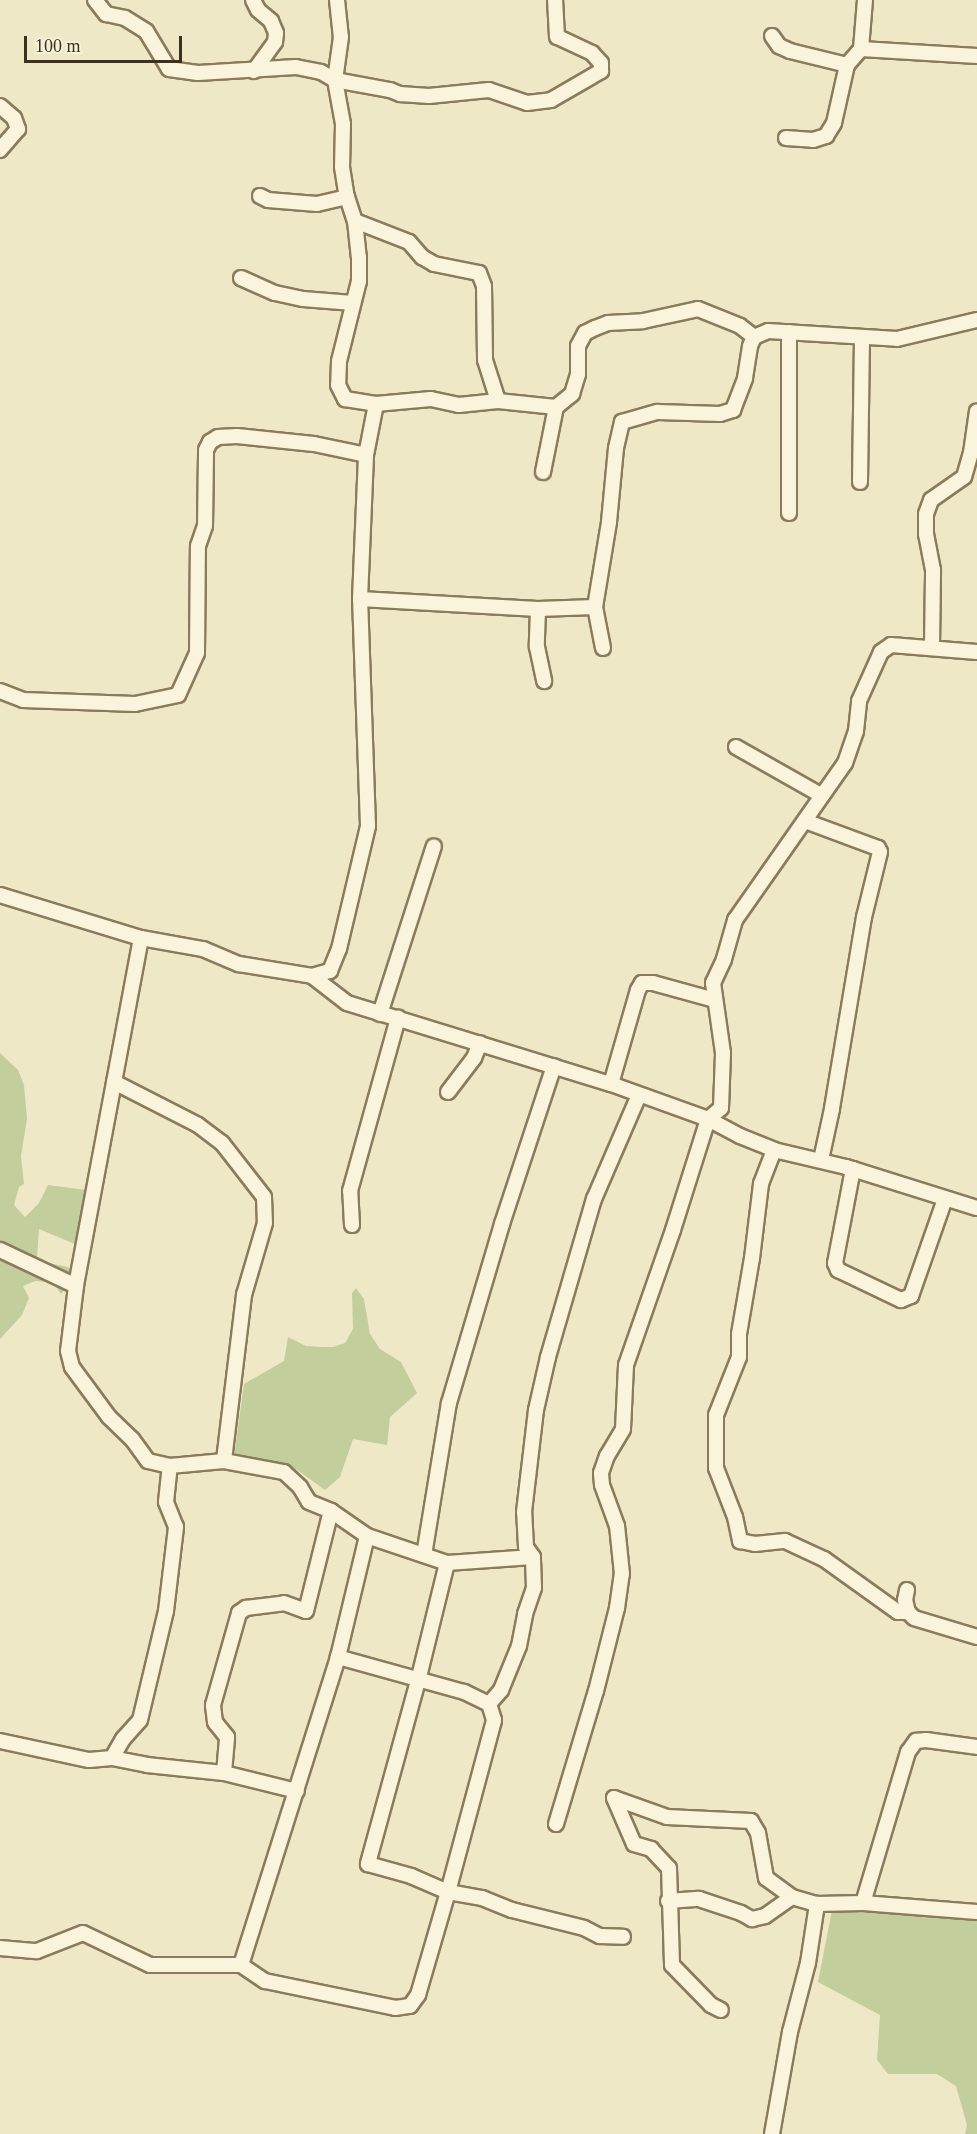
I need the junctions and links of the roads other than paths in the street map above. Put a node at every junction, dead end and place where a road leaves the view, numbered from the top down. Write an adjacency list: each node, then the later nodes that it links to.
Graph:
1 (95, 0): 10 (street)
2 (253, 0): 10 (street)
3 (337, 0): 11 (street)
4 (555, 0): 11 (street)
5 (865, 0): 7 (street)
6 (771, 36): 9 (street)
7 (861, 49): 8 (street); 9 (street)
8 (977, 56)
9 (847, 65): 13 (street)
10 (254, 70): 11 (street)
11 (335, 80): 16 (street)
12 (0, 106): 14 (street)
13 (786, 138)
14 (0, 150)
15 (260, 196): 16 (street)
16 (347, 197): 17 (street)
17 (355, 221): 19 (street); 24 (street)
18 (241, 278): 19 (street)
19 (353, 303): 25 (street)
20 (977, 320): 23 (street)
21 (789, 332): 22 (street); 23 (street); 31 (street)
22 (754, 337): 26 (street); 33 (street)
23 (862, 337): 30 (street)
24 (498, 402): 25 (street); 26 (street)
25 (376, 404): 28 (street)
26 (556, 407): 29 (street)
27 (977, 411): 35 (street)
28 (366, 455): 32 (street); 39 (street)
29 (543, 472)
30 (861, 482)
31 (789, 513)
32 (360, 599): 34 (street); 46 (street)
33 (596, 607): 34 (street); 36 (street)
34 (538, 609): 38 (street)
35 (932, 646): 37 (street); 41 (street)
36 (603, 648)
37 (977, 652)
38 (544, 681)
39 (0, 691)
40 (735, 747): 41 (street)
41 (821, 795): 42 (street)
42 (805, 821): 47 (street); 58 (street)
43 (434, 846): 48 (street)
44 (0, 895): 45 (street)
45 (141, 938): 46 (street); 52 (street)
46 (312, 976): 48 (street)
47 (715, 1000): 53 (street); 56 (street)
48 (380, 1014): 49 (street)
49 (398, 1018): 50 (street); 62 (street)
50 (480, 1043): 51 (street); 54 (street)
51 (554, 1066): 53 (street); 69 (street)
52 (114, 1082): 64 (street); 65 (street)
53 (611, 1084): 55 (street)
54 (448, 1092)
55 (639, 1095): 56 (street); 70 (street)
56 (708, 1119): 57 (street); 83 (street)
57 (774, 1150): 58 (street); 73 (street)
58 (821, 1160): 59 (street)
59 (853, 1169): 60 (street); 60 (street)
60 (945, 1198): 61 (street)
61 (977, 1208)
62 (352, 1226)
63 (0, 1251): 64 (street)
64 (76, 1286): 66 (street)
65 (224, 1461): 66 (street); 67 (street)
66 (170, 1466): 80 (street)
67 (331, 1512): 68 (street); 81 (street)
68 (367, 1536): 69 (street); 75 (street)
69 (424, 1555): 71 (street)
70 (533, 1557): 71 (street); 77 (street)
71 (447, 1563): 76 (street)
72 (907, 1590): 73 (street)
73 (908, 1612): 74 (street)
74 (977, 1636)
75 (338, 1657): 76 (street); 82 (street)
76 (419, 1677): 77 (street); 84 (street)
77 (489, 1704): 84 (street)
78 (0, 1741): 80 (street)
79 (977, 1747): 88 (street)
80 (112, 1758): 81 (street)
81 (224, 1773): 82 (street)
82 (297, 1791): 92 (street)
83 (556, 1824)
84 (448, 1892): 90 (street); 92 (street)
85 (792, 1897): 86 (street); 86 (street); 87 (street)
86 (668, 1901): 93 (street)
87 (817, 1904): 88 (street); 94 (street)
88 (863, 1904): 89 (street)
89 (977, 1912)
90 (622, 1937)
91 (0, 1948): 92 (street)
92 (241, 1965)
93 (721, 2010)
94 (772, 2134)

